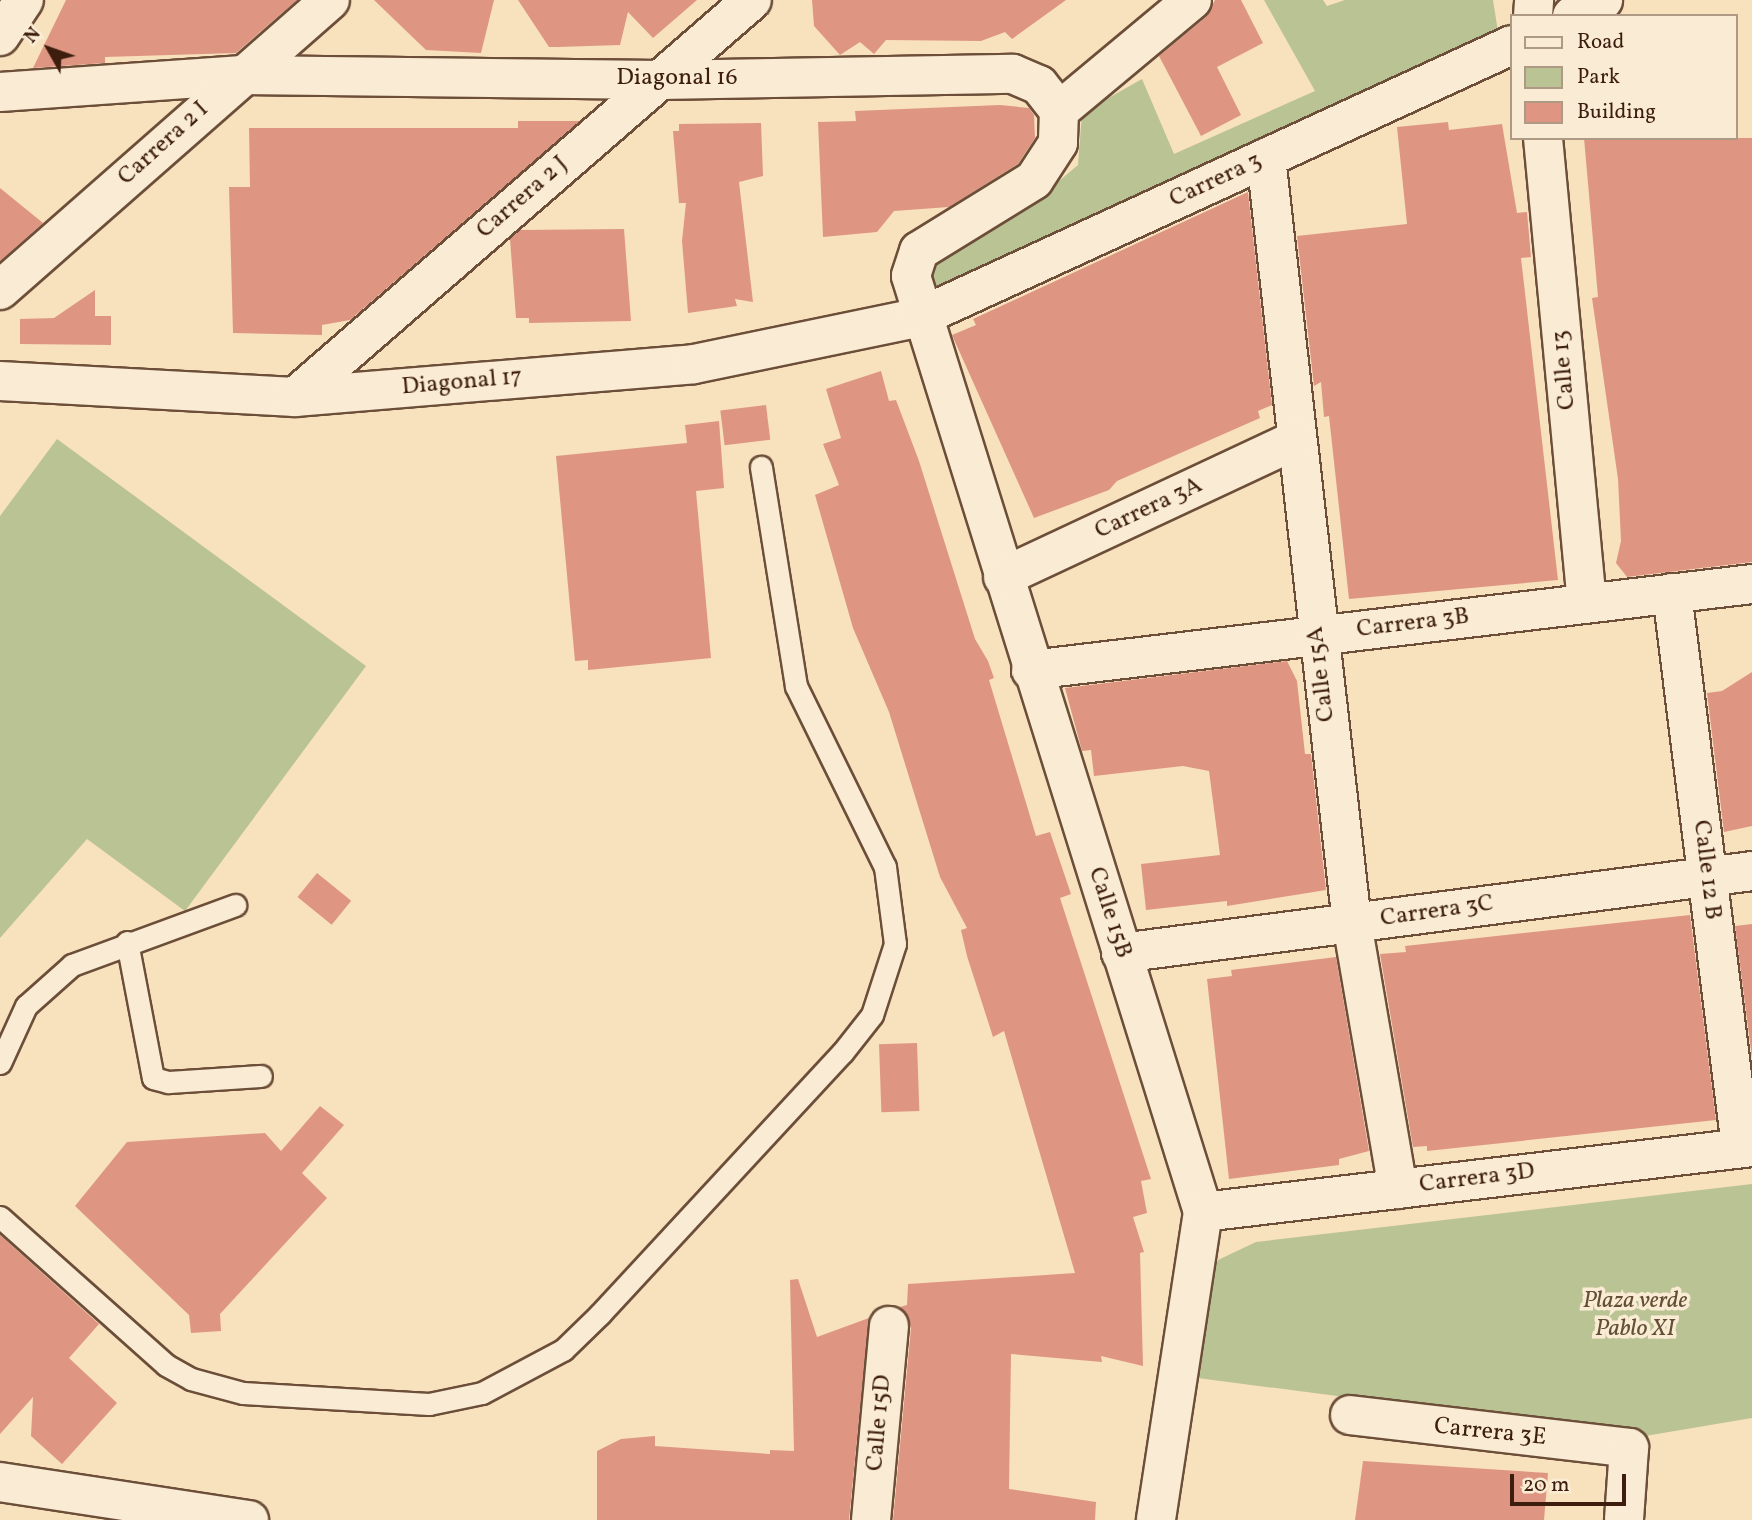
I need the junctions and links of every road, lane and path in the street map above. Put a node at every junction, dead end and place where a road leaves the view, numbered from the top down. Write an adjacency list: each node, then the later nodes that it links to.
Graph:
1 (24, 0): 7 (street)
2 (330, 0): 9 (street, Carrera 2 I)
3 (752, 0): 10 (street, Carrera 2 J)
4 (1192, 0): 12 (street)
5 (1603, 0): 6 (street)
6 (1576, 14)
7 (0, 36)
8 (1510, 46): 14 (street, Carrera 3)
9 (242, 75): 10 (street, Diagonal 16); 11 (street, Diagonal 16); 15 (street, Carrera 2 I)
10 (660, 80): 12 (street, Diagonal 16); 18 (street, Carrera 2 J)
11 (0, 92)
12 (1059, 111): 16 (street)
13 (1543, 140): 24 (street, Calle 13)
14 (1266, 158): 16 (street, Carrera 3); 19 (street, Calle 15A)
15 (0, 290)
16 (920, 317): 18 (street, Diagonal 17); 21 (street, Calle 15B)
17 (0, 381): 18 (street, Diagonal 17)
18 (295, 397)
19 (1296, 440): 21 (street, Carrera 3A); 25 (street, Calle 15A)
20 (761, 467): 38 (lane)
21 (1003, 577): 26 (street, Calle 15B)
22 (1752, 584): 23 (street, Carrera 3B)
23 (1672, 593): 24 (street, Carrera 3B); 28 (street, Calle 12 B)
24 (1587, 602): 25 (street, Carrera 3B)
25 (1317, 637): 26 (street, Carrera 3B); 30 (street, Calle 15A)
26 (1031, 670): 32 (street, Calle 15B)
27 (1752, 871): 28 (street, Carrera 3C)
28 (1707, 876): 30 (street, Carrera 3C); 35 (street, Calle 12 B)
29 (235, 905): 31 (lane)
30 (1352, 923): 32 (street, Carrera 3C); 36 (street, Calle 15A)
31 (127, 942): 33 (lane); 34 (lane)
32 (1121, 953): 37 (street, Calle 15B)
33 (0, 1063)
34 (261, 1076)
35 (1746, 1147): 36 (street, Carrera 3D)
36 (1398, 1189): 37 (street, Carrera 3D)
37 (1203, 1212): 44 (street, Calle 15B)
38 (0, 1217)
39 (888, 1326): 43 (street, Calle 15D)
40 (1350, 1415): 45 (street, Carrera 3E)
41 (0, 1482): 42 (street)
42 (249, 1520)
43 (871, 1520)
44 (1156, 1520)
45 (1624, 1520)

